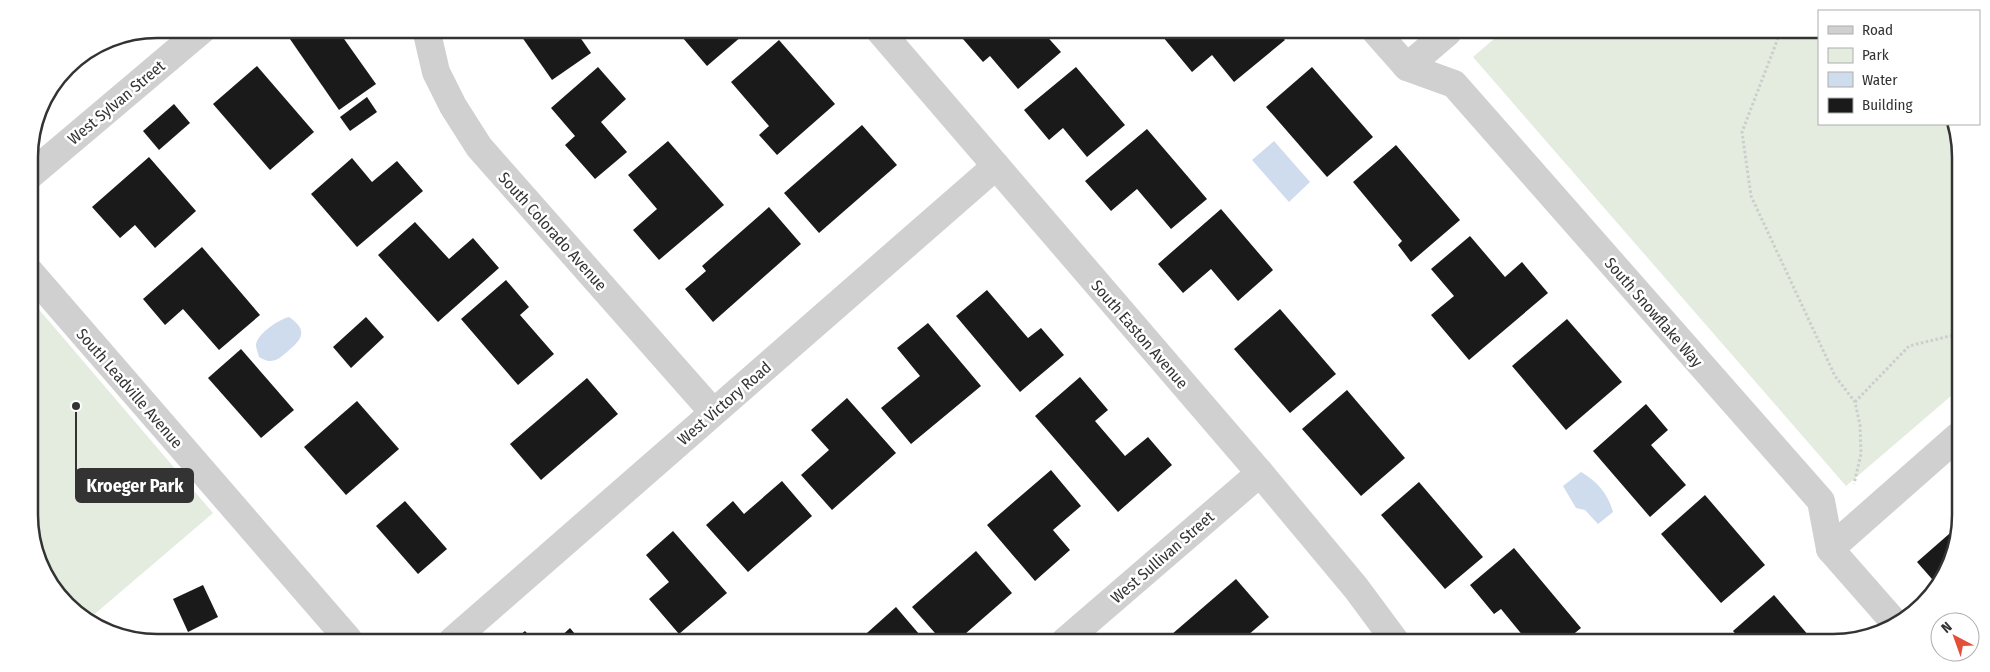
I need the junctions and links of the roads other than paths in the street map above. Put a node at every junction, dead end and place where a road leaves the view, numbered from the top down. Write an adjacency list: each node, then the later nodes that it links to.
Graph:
1 (192, 38): 8 (street, West Sylvan Street)
2 (428, 38): 10 (street, South Colorado Avenue)
3 (886, 38): 7 (street, South Easton Avenue)
4 (1381, 38): 6 (street, South Snowflake Way)
5 (1441, 38): 6 (street)
6 (1407, 67): 13 (street, South Snowflake Way)
7 (996, 166): 10 (street, West Victory Road); 12 (street, South Easton Avenue)
8 (38, 168)
9 (38, 281): 15 (street, South Leadville Avenue)
10 (713, 412): 16 (street, West Victory Road)
11 (1952, 441): 13 (street)
12 (1260, 473): 17 (street, West Sullivan Street); 18 (street, South Easton Avenue)
13 (1830, 549): 14 (street)
14 (1892, 619)
15 (344, 634)
16 (460, 634)
17 (1073, 634)
18 (1390, 634)

